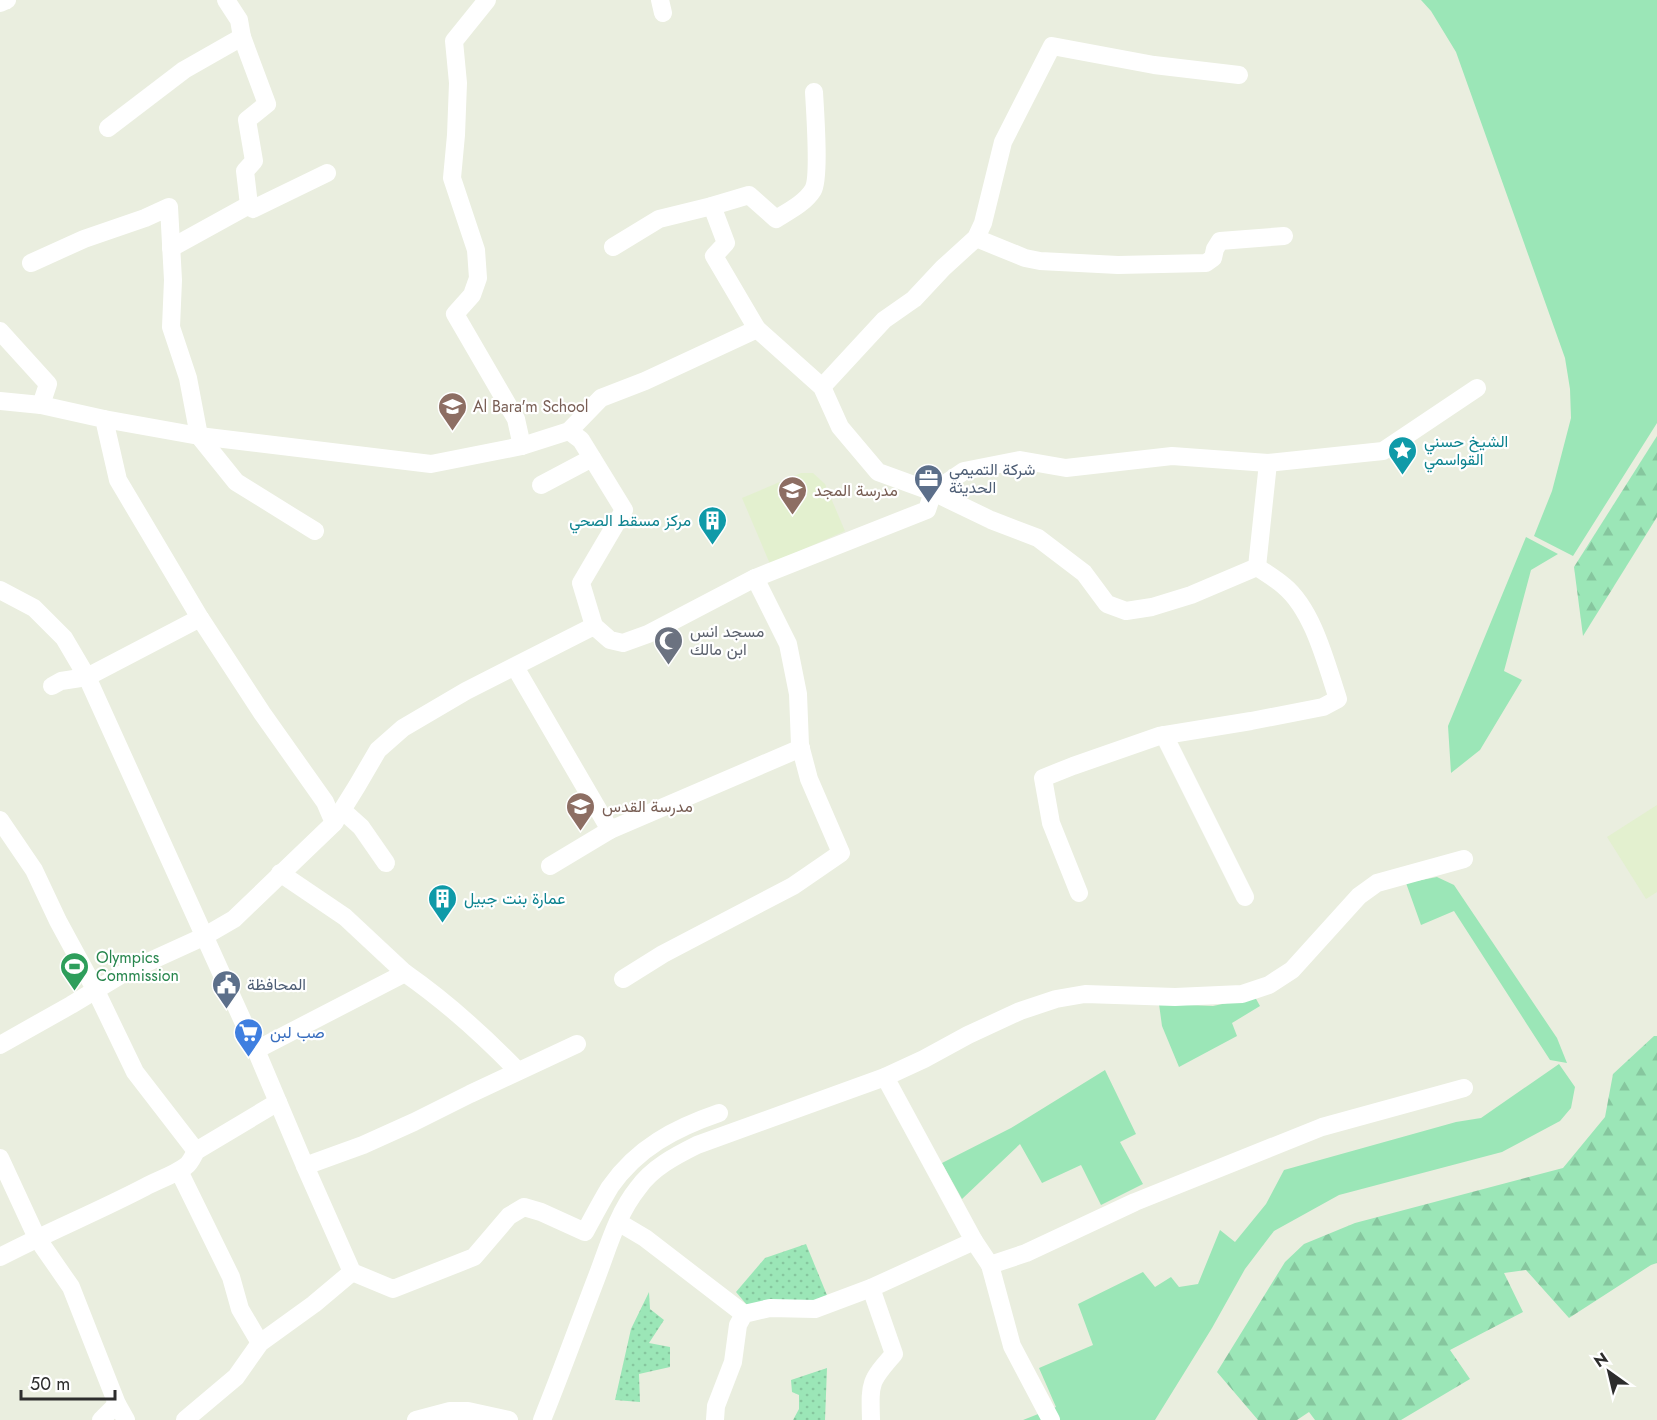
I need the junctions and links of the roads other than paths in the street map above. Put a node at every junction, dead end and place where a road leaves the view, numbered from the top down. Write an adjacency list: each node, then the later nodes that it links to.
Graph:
1 (7, 0): 4 (street)
2 (226, 0): 5 (street)
3 (486, 0): 26 (street)
4 (0, 3)
5 (242, 37): 8 (street); 10 (street)
6 (1239, 75): 13 (street)
7 (814, 92): 11 (street)
8 (108, 128)
9 (327, 173): 10 (street)
10 (249, 205): 15 (street)
11 (712, 206): 14 (street); 17 (street)
12 (1284, 236): 13 (street)
13 (976, 238): 19 (street)
14 (613, 247)
15 (171, 248): 16 (street); 25 (street)
16 (32, 263)
17 (758, 329): 19 (street); 24 (street)
18 (0, 331): 22 (street)
19 (822, 387): 30 (street)
20 (1477, 388): 28 (street)
21 (0, 401): 22 (street)
22 (41, 405): 23 (street)
23 (104, 419): 25 (street); 35 (street)
24 (569, 431): 26 (street); 27 (street)
25 (199, 436): 26 (street); 31 (street)
26 (522, 446)
27 (592, 458): 29 (street); 36 (street)
28 (1268, 463): 30 (street); 32 (street)
29 (541, 485)
30 (933, 492): 32 (street); 33 (street)
31 (315, 531)
32 (1257, 567): 40 (street)
33 (755, 578): 36 (street); 41 (street)
34 (0, 590): 38 (street)
35 (200, 618): 38 (street); 42 (street)
36 (594, 626): 37 (street)
37 (515, 667): 42 (street); 44 (street)
38 (87, 677): 39 (street); 51 (street)
39 (52, 686)
40 (1164, 735): 49 (street); 50 (street)
41 (801, 748): 44 (street); 53 (street)
42 (338, 816): 46 (street); 48 (street)
43 (0, 820): 54 (street)
44 (610, 830): 47 (street)
45 (1464, 859): 59 (street)
46 (386, 863)
47 (550, 867)
48 (280, 873): 51 (street); 52 (street)
49 (1079, 893)
50 (1245, 897)
51 (204, 936): 54 (street); 57 (street)
52 (405, 973): 57 (street); 58 (street)
53 (623, 979)
54 (96, 991): 56 (street); 63 (street)
55 (577, 1044): 58 (street)
56 (0, 1045)
57 (256, 1050): 61 (street)
58 (518, 1071): 65 (street)
59 (885, 1077): 67 (street); 69 (street)
60 (1464, 1088): 71 (street)
61 (278, 1102): 63 (street); 65 (street)
62 (719, 1113): 72 (street)
63 (196, 1150): 66 (street)
64 (0, 1158): 68 (street)
65 (305, 1166): 72 (street)
66 (179, 1171): 68 (street); 75 (street)
67 (618, 1222): 74 (street); 81 (street)
68 (37, 1238): 70 (street); 76 (street)
69 (974, 1241): 71 (street); 73 (street)
70 (0, 1257)
71 (990, 1265): 84 (street)
72 (352, 1272): 75 (street)
73 (871, 1288): 74 (street); 83 (street)
74 (744, 1314): 82 (street)
75 (260, 1343): 78 (street)
76 (122, 1412): 77 (street)
77 (101, 1420)
78 (185, 1420)
79 (416, 1420): 80 (street)
80 (509, 1420)
81 (542, 1420)
82 (715, 1420)
83 (871, 1420)
84 (1052, 1420)

